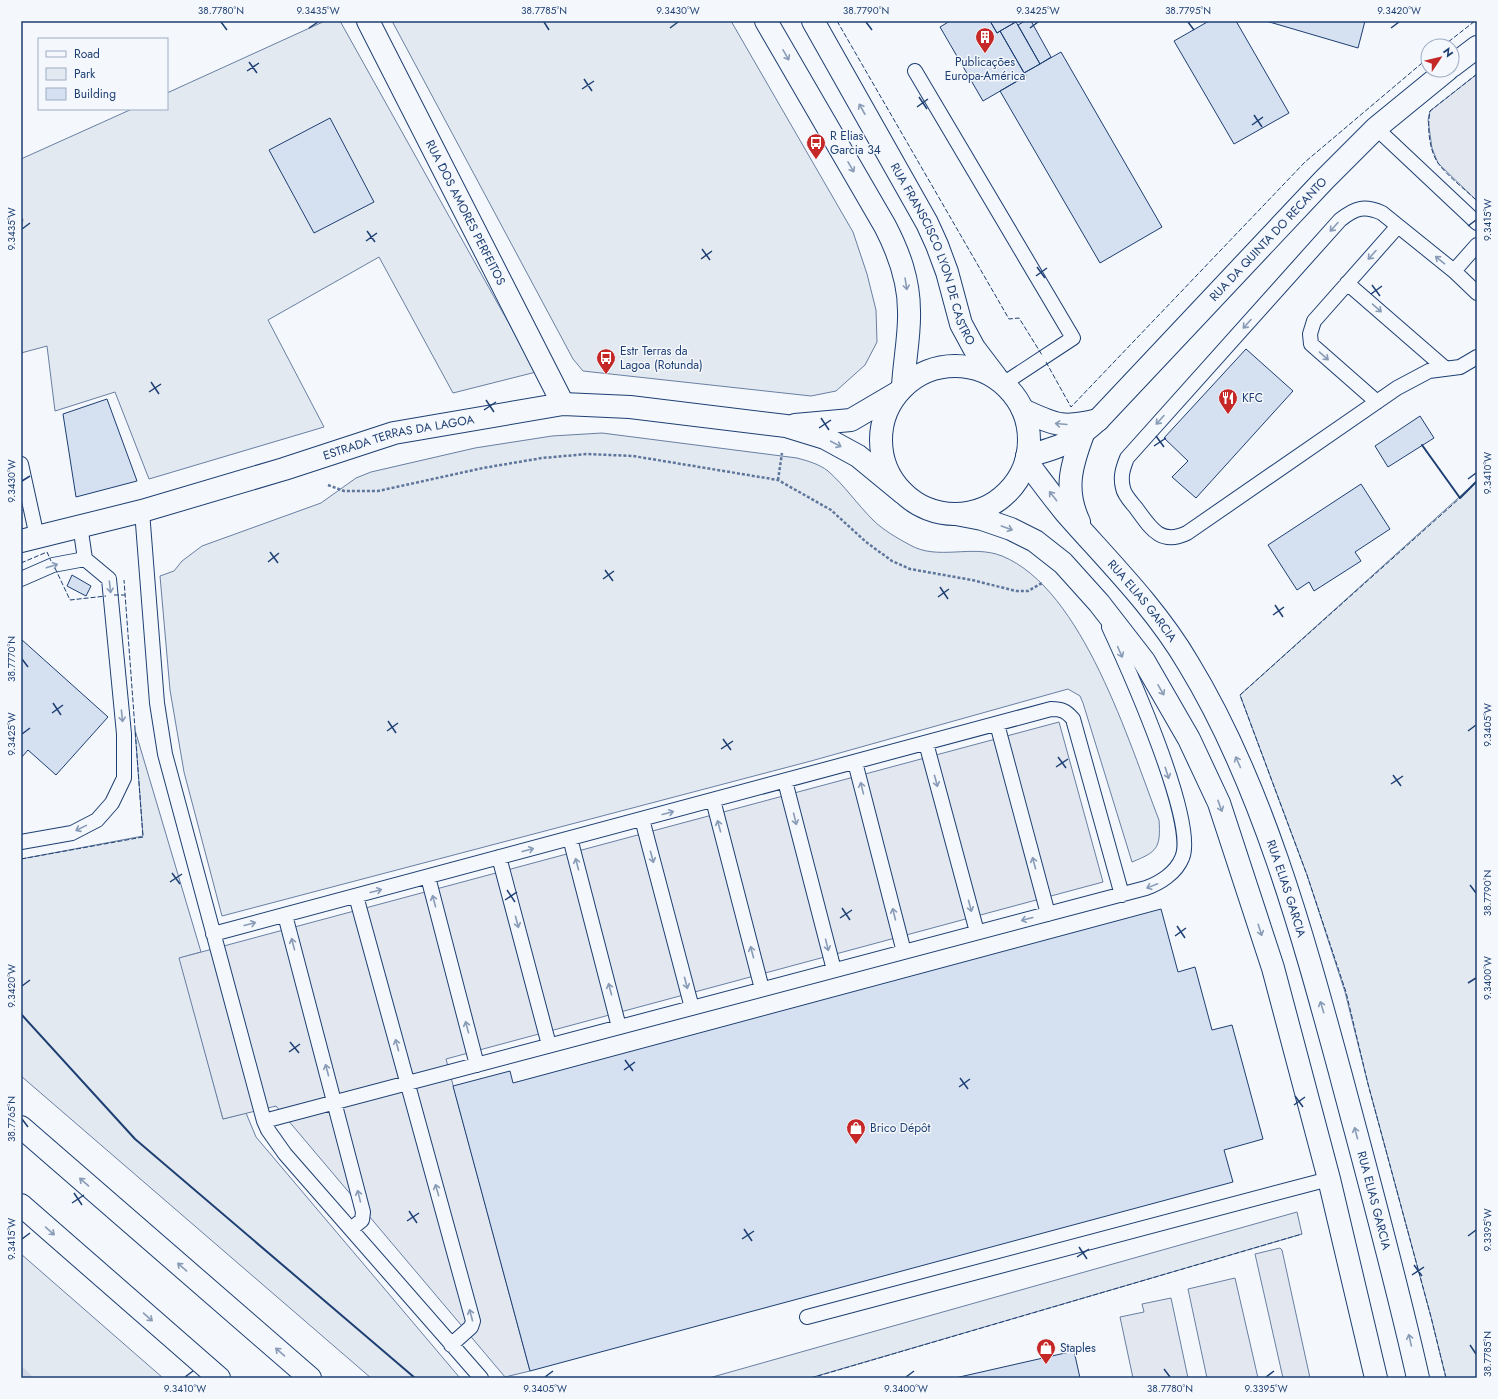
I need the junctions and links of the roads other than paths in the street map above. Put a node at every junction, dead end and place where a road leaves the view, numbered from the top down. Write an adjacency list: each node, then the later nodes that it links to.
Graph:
1 (368, 21): 20 (main road, RUA DOS AMORES PERFEITOS)
2 (766, 21): 18 (main road, one-way to 18)
3 (813, 21): 17 (main road, RUA FRANSCISCO LYON DE CASTRO, one-way to 3)
4 (1477, 46): 5 (main road)
5 (1460, 60)
6 (915, 71): 17 (lane)
7 (1437, 78): 8 (main road, RUA DA QUINTA DO RECANTO)
8 (1376, 128): 9 (lane); 22 (main road, RUA DA QUINTA DO RECANTO)
9 (1477, 223)
10 (1398, 226): 12 (lane, one-way to 10); 13 (lane, one-way to 13); 19 (lane, one-way to 19)
11 (1477, 245): 12 (lane)
12 (1454, 271): 14 (lane)
13 (1347, 283): 16 (lane, one-way to 16); 19 (lane, one-way to 19)
14 (1477, 293)
15 (1477, 357): 16 (lane)
16 (1446, 369): 19 (lane)
17 (1001, 382): 18 (main road, ESTRADA TERRAS DA LAGOA); 21 (main road, RUA FRANSCISCO LYON DE CASTRO)
18 (900, 390): 23 (main road, ESTRADA TERRAS DA LAGOA); 27 (main road)
19 (1377, 402)
20 (564, 404): 23 (main road, ESTRADA TERRAS DA LAGOA); 28 (main road, ESTRADA TERRAS DA LAGOA)
21 (1023, 410): 22 (main road, one-way to 21); 25 (main road, RUA FRANSCISCO LYON DE CASTRO)
22 (1099, 419): 24 (main road, RUA DA QUINTA DO RECANTO)
23 (786, 426): 27 (main road, ESTRADA TERRAS DA LAGOA, one-way to 27)
24 (1082, 434): 25 (main road, RUA DA QUINTA DO RECANTO); 31 (main road)
25 (1027, 459): 29 (main road, RUA FRANSCISCO LYON DE CASTRO); 31 (main road, RUA ELIAS GARCIA, one-way to 25)
26 (21, 464): 32 (lane)
27 (903, 493): 29 (main road)
28 (142, 511): 30 (main road, ESTRADA TERRAS DA LAGOA); 51 (lane)
29 (956, 514): 35 (main road, one-way to 35)
30 (80, 525): 32 (main road, ESTRADA TERRAS DA LAGOA); 33 (lane)
31 (1089, 538): 72 (main road, RUA ELIAS GARCIA, one-way to 31)
32 (29, 539)
33 (85, 559): 34 (lane, one-way to 33); 43 (lane, one-way to 43)
34 (21, 579)
35 (1099, 603): 46 (lane, one-way to 46); 63 (main road, one-way to 63)
36 (997, 724): 37 (lane); 46 (lane); 48 (lane, one-way to 36)
37 (926, 743): 38 (lane); 50 (lane, one-way to 50)
38 (855, 762): 39 (lane); 52 (lane, one-way to 38)
39 (785, 781): 40 (lane); 53 (lane, one-way to 53)
40 (713, 800): 41 (lane, one-way to 40); 54 (lane, one-way to 40)
41 (642, 819): 42 (lane); 55 (lane, one-way to 55)
42 (570, 838): 44 (lane, one-way to 42); 56 (lane, one-way to 42)
43 (21, 842)
44 (499, 857): 45 (lane); 57 (lane, one-way to 57)
45 (428, 877): 47 (lane, one-way to 45); 58 (lane, one-way to 45)
46 (1122, 895): 48 (lane)
47 (356, 896): 49 (lane); 59 (lane, one-way to 47)
48 (1048, 914): 50 (lane, one-way to 50)
49 (285, 915): 51 (lane, one-way to 49); 60 (lane, one-way to 49)
50 (977, 932): 52 (lane)
51 (213, 934): 61 (lane)
52 (904, 952): 53 (lane)
53 (834, 970): 54 (lane)
54 (762, 990): 55 (lane)
55 (692, 1008): 56 (lane)
56 (619, 1027): 57 (lane)
57 (550, 1045): 58 (lane)
58 (477, 1065): 59 (lane)
59 (407, 1083): 60 (lane); 67 (lane, one-way to 59)
60 (335, 1102): 61 (lane); 65 (lane, one-way to 60)
61 (264, 1121): 65 (lane)
62 (21, 1127): 69 (main road, one-way to 62)
63 (1329, 1179): 66 (lane); 71 (main road)
64 (21, 1205): 68 (main road, one-way to 68)
65 (351, 1229): 67 (lane)
66 (807, 1317)
67 (452, 1345): 70 (lane)
68 (219, 1378)
69 (310, 1378)
70 (480, 1378)
71 (1376, 1378)
72 (1418, 1378)

